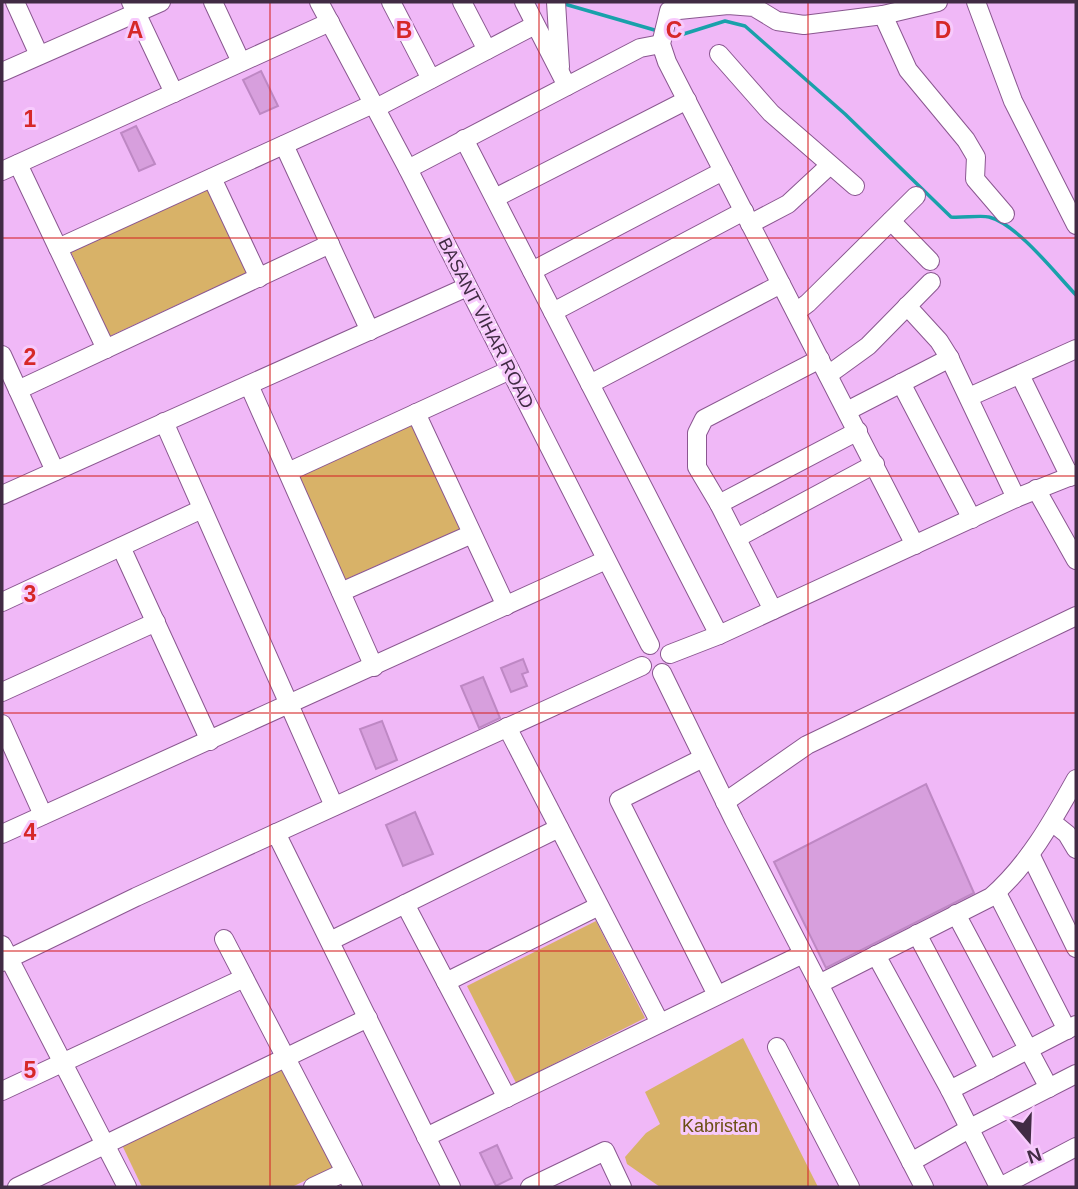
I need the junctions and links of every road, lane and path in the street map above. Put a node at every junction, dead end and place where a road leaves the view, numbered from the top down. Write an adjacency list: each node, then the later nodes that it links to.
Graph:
1 (15, 2): 20 (street)
2 (161, 2): 11 (street)
3 (213, 2): 21 (street)
4 (319, 2): 15 (street, BASANT VIHAR ROAD)
5 (391, 2): 23 (street)
6 (461, 2): 18 (street)
7 (524, 2): 16 (street)
8 (556, 2): 24 (street)
9 (938, 2): 13 (street)
10 (976, 2): 41 (street)
11 (134, 7): 20 (street); 25 (street)
12 (768, 8): 13 (street); 14 (street)
13 (874, 11): 38 (street)
14 (666, 12): 17 (street)
15 (330, 22): 21 (street); 27 (street, BASANT VIHAR ROAD)
16 (536, 25): 18 (street); 24 (street)
17 (661, 44): 24 (street); 26 (street)
18 (487, 50): 23 (street)
19 (719, 54): 30 (street)
20 (39, 55): 22 (street)
21 (241, 62): 25 (street)
22 (2, 72)
23 (431, 79): 27 (street)
24 (564, 80): 28 (street)
25 (174, 93): 31 (street)
26 (687, 100): 33 (street); 37 (street)
27 (374, 106): 29 (street); 32 (street, BASANT VIHAR ROAD)
28 (464, 139): 32 (street); 37 (street)
29 (284, 145): 34 (street); 42 (street)
30 (830, 165): 35 (street); 39 (street)
31 (10, 167): 43 (street)
32 (408, 169): 49 (street, BASANT VIHAR ROAD)
33 (723, 171): 39 (street); 45 (street)
34 (212, 178): 43 (street); 46 (street)
35 (855, 186)
36 (916, 196): 40 (street)
37 (495, 198): 45 (street)
38 (1004, 214)
39 (747, 218): 48 (street); 51 (street)
40 (891, 221): 44 (street); 52 (street)
41 (1076, 225)
42 (330, 244): 46 (street); 53 (street)
43 (58, 248): 54 (street)
44 (930, 261)
45 (532, 271): 51 (street)
46 (259, 278): 54 (street)
47 (931, 282): 50 (street)
48 (781, 284): 52 (street); 62 (street)
49 (467, 287): 53 (street); 59 (street, BASANT VIHAR ROAD)
50 (907, 306): 57 (street); 58 (street)
51 (553, 312): 62 (street)
52 (796, 312): 58 (street)
53 (370, 331): 63 (street)
54 (106, 349): 64 (street)
55 (1076, 349): 60 (street)
56 (2, 355): 64 (street)
57 (950, 358): 61 (street); 65 (street)
58 (824, 367): 66 (street); 77 (street)
59 (510, 370): 67 (street); 84 (street, BASANT VIHAR ROAD)
60 (1020, 375): 65 (street); 73 (street)
61 (901, 383): 66 (street); 79 (street)
62 (590, 384): 92 (street)
63 (249, 385): 68 (street); 72 (street)
64 (18, 390): 71 (street)
65 (969, 397): 76 (street)
66 (847, 411): 69 (street)
67 (416, 413): 72 (street); 80 (street)
68 (164, 422): 71 (street); 78 (street)
69 (858, 431): 70 (street); 77 (street)
70 (875, 464): 81 (street); 82 (street)
71 (55, 471): 75 (street)
72 (288, 472): 86 (street)
73 (1073, 475): 74 (street)
74 (1036, 489): 76 (street); 85 (street)
75 (2, 495)
76 (1016, 498): 79 (street)
77 (719, 504): 81 (street)
78 (202, 509): 83 (street); 99 (street)
79 (972, 519): 82 (street)
80 (472, 534): 86 (street); 88 (street)
81 (737, 538): 89 (street)
82 (915, 545): 89 (street)
83 (121, 547): 87 (street); 91 (street)
84 (606, 560): 88 (street); 93 (street, BASANT VIHAR ROAD)
85 (1076, 560)
86 (341, 592): 96 (street)
87 (2, 602)
88 (506, 606): 96 (street)
89 (774, 610): 92 (street)
90 (1076, 616): 105 (street)
91 (156, 622): 98 (street); 102 (street)
92 (719, 635): 94 (street)
93 (650, 645): 94 (street); 95 (street)
94 (670, 654): 97 (street)
95 (642, 666): 97 (street); 101 (street)
96 (373, 667): 99 (street)
97 (662, 673): 103 (street)
98 (2, 692)
99 (289, 705): 102 (street); 106 (street)
100 (2, 724): 107 (street)
101 (507, 727): 106 (street); 109 (street)
102 (211, 741): 107 (street)
103 (703, 758): 105 (street); 128 (street)
104 (1076, 779): 108 (street)
105 (725, 802): 122 (street)
106 (334, 806): 110 (street)
107 (43, 816): 111 (street)
108 (1052, 822): 112 (street); 113 (street)
109 (559, 828): 115 (street); 116 (street)
110 (276, 833): 120 (street); 123 (street)
111 (2, 834)
112 (1076, 849)
113 (1030, 855): 114 (street); 121 (street)
114 (997, 893): 117 (street); 131 (street)
115 (405, 904): 120 (street); 126 (street)
116 (599, 906): 126 (street); 130 (street)
117 (957, 914): 118 (street); 133 (street)
118 (917, 934): 124 (street); 136 (street)
119 (224, 939): 125 (street)
120 (330, 941): 129 (street)
121 (1076, 948)
122 (803, 954): 127 (street); 128 (street)
123 (4, 955): 135 (street)
124 (876, 955): 127 (street); 139 (street)
125 (244, 978): 134 (street); 135 (street)
126 (446, 982): 141 (street)
127 (819, 984): 146 (street)
128 (717, 995): 130 (street)
129 (368, 1018): 134 (street); 143 (street)
130 (660, 1023): 141 (street)
131 (1072, 1028): 133 (street)
132 (777, 1046): 154 (street)
133 (1028, 1050): 136 (street); 138 (street)
134 (285, 1058): 144 (street); 147 (street)
135 (62, 1063): 140 (street); 144 (street)
136 (989, 1070): 139 (street)
137 (1076, 1074): 138 (street)
138 (1049, 1088): 142 (street)
139 (950, 1090): 142 (street)
140 (2, 1091)
141 (507, 1098): 143 (street)
142 (970, 1129): 146 (street); 156 (street)
143 (426, 1137): 151 (street)
144 (105, 1144): 148 (street); 149 (street)
145 (1076, 1147): 156 (street)
146 (911, 1162): 155 (street)
147 (349, 1180): 150 (street)
148 (17, 1187)
149 (127, 1187)
150 (313, 1187)
151 (451, 1187)
152 (530, 1187): 153 (street)
153 (622, 1187)
154 (850, 1187)
155 (924, 1187)
156 (1000, 1187)

